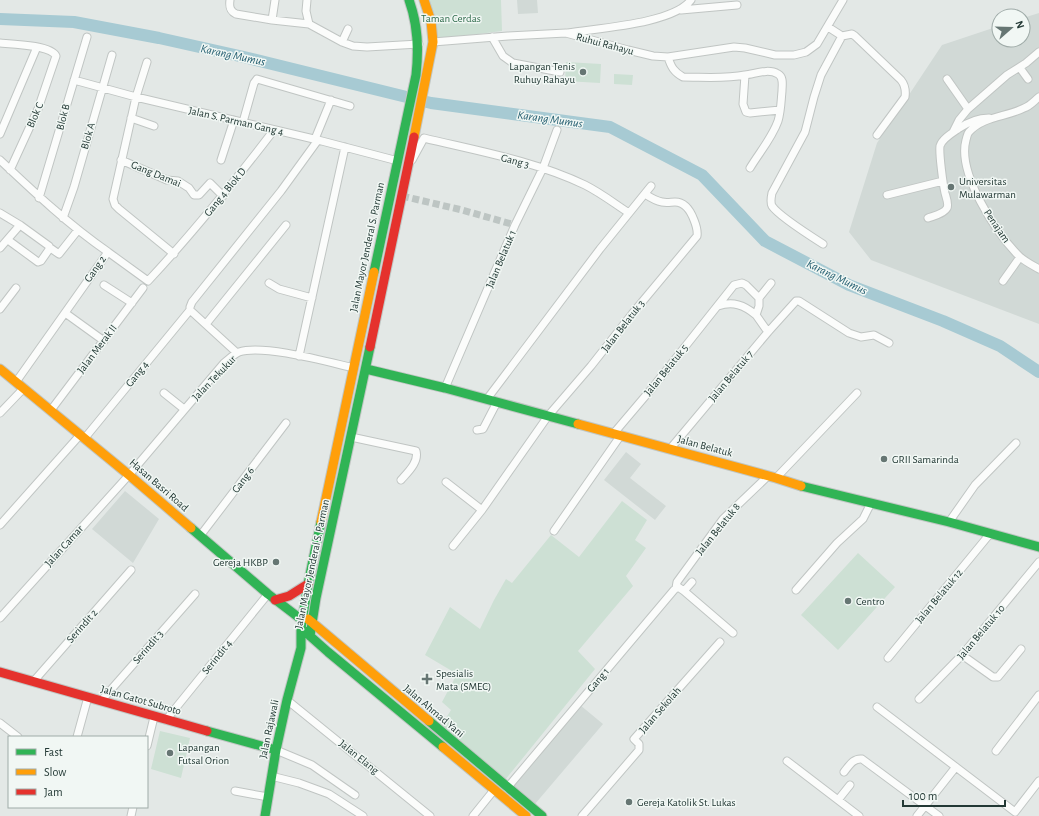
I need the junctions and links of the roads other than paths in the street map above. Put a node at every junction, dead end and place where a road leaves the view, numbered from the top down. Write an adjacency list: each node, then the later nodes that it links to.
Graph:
1 (230, 0): 10 (street)
2 (275, 0): 10 (street)
3 (307, 0): 11 (street)
4 (424, 0): 18 (main road, Jalan Mayor Jenderal S. Parman)
5 (691, 0): 9 (street)
6 (843, 0): 12 (street, Ruhui Rahayu)
7 (413, 1): 21 (main road, Jalan Mayor Jenderal S. Parman)
8 (737, 5): 9 (street)
9 (680, 10): 14 (street)
10 (272, 20): 11 (street)
11 (309, 24): 19 (street)
12 (828, 27): 15 (street); 25 (street, Ruhui Rahayu)
13 (348, 29): 19 (street)
14 (566, 33): 17 (street, Ruhui Rahayu); 25 (street, Ruhui Rahayu)
15 (842, 36): 49 (street); 74 (street)
16 (87, 37): 31 (street, Blok B)
17 (492, 37): 18 (street, Ruhui Rahayu); 28 (street)
18 (437, 41): 56 (main road, Jalan Mayor Jenderal S. Parman)
19 (342, 42): 21 (street)
20 (0, 43): 22 (street)
21 (419, 44): 55 (main road, Jalan Mayor Jenderal S. Parman)
22 (38, 47): 48 (street); 59 (street, Blok C)
23 (1039, 52): 27 (street)
24 (112, 55): 33 (street, Blok A)
25 (668, 57): 29 (street)
26 (147, 62): 34 (street)
27 (1020, 68): 32 (street); 38 (street)
28 (560, 72)
29 (745, 75): 39 (street); 39 (street)
30 (947, 79): 38 (street)
31 (74, 80): 33 (street, Jalan S. Parman Gang 4); 65 (street, Blok B)
32 (1028, 80)
33 (102, 88): 34 (street, Jalan S. Parman Gang 4); 68 (street, Blok A)
34 (136, 97): 40 (street); 42 (street, Jalan S. Parman Gang 4)
35 (1039, 98): 41 (street, Penajam)
36 (331, 100): 37 (street); 43 (street); 50 (street, Gang 4)
37 (350, 106)
38 (968, 109): 47 (street)
39 (780, 110): 58 (street)
40 (131, 118): 44 (street); 53 (street)
41 (992, 118): 47 (street); 79 (street, Penajam)
42 (234, 120): 43 (street, Jalan S. Parman Gang 4); 54 (street)
43 (243, 122): 45 (street, Jalan S. Parman Gang 4)
44 (154, 126)
45 (274, 130): 50 (street, Jalan S. Parman Gang 4); 64 (street, Gang 4 Blok D)
46 (557, 130): 57 (street, Jalan Belatuk 1)
47 (953, 132): 60 (street)
48 (0, 134)
49 (877, 135)
50 (317, 140): 51 (street, Jalan S. Parman Gang 4); 92 (street, Gang 4)
51 (345, 147): 55 (street, Jalan S. Parman Gang 4); 87 (street)
52 (0, 160): 59 (street, Gang 2)
53 (121, 160): 64 (street, Gang Damai); 78 (street)
54 (220, 160)
55 (398, 161): 102 (main road, Jalan Mayor Jenderal S. Parman)
56 (408, 168): 57 (street, Gang 3); 103 (main road, Jalan Mayor Jenderal S. Parman)
57 (543, 168): 67 (street, Gang 3); 106 (street, Jalan Belatuk 1)
58 (750, 168)
59 (10, 170): 65 (street, Gang 2)
60 (943, 181): 63 (street); 69 (street)
61 (651, 186): 62 (street)
62 (645, 194): 67 (street); 114 (street, Jalan Belatuk 3)
63 (887, 195)
64 (223, 196): 78 (street, Gang 4 Blok D)
65 (39, 198): 68 (street, Gang 2)
66 (0, 213): 70 (street)
67 (629, 213): 109 (street)
68 (64, 218): 72 (street, Gang 2)
69 (928, 218)
70 (20, 225): 73 (street); 75 (street)
71 (286, 225): 95 (street)
72 (78, 230): 75 (street); 77 (street, Gang 2)
73 (8, 240): 75 (street); 76 (street)
74 (823, 244)
75 (50, 247)
76 (0, 248)
77 (108, 252): 78 (street, Gang 4 Blok D); 104 (street, Gang 2)
78 (174, 254)
79 (1020, 257): 80 (street, Penajam); 81 (street)
80 (1039, 269)
81 (1003, 281)
82 (771, 283): 88 (street)
83 (269, 284): 87 (street)
84 (104, 285): 89 (street)
85 (16, 288): 91 (street)
86 (143, 288): 89 (street, Jalan Merak II)
87 (312, 298): 100 (street)
88 (759, 298): 90 (street, Jalan Belatuk 5); 94 (street)
89 (132, 303): 97 (street, Jalan Merak II)
90 (718, 306): 94 (street); 117 (street, Jalan Belatuk 5)
91 (0, 309)
92 (190, 310): 95 (street); 119 (street, Gang 4)
93 (68, 315): 97 (street)
94 (756, 315): 96 (street)
95 (206, 324): 99 (street)
96 (768, 332): 98 (street, Jalan Belatuk 7); 122 (street, Jalan Belatuk 7)
97 (104, 341): 111 (street, Jalan Merak II)
98 (890, 343)
99 (237, 353): 100 (street, Jalan Tekukur); 112 (street, Jalan Tekukur)
100 (299, 356): 102 (street, Jalan Tekukur)
101 (0, 368): 104 (main road, Hasan Basri Road)
102 (354, 368): 118 (main road, Jalan Mayor Jenderal S. Parman)
103 (366, 369): 106 (main road, Jalan Belatuk); 120 (main road, Jalan Mayor Jenderal S. Parman)
104 (16, 382): 105 (main road, Hasan Basri Road)
105 (24, 388): 111 (main road, Hasan Basri Road); 113 (street)
106 (445, 388): 109 (main road, Jalan Belatuk)
107 (164, 393): 112 (street)
108 (856, 393): 124 (street, Jalan Belatuk 8)
109 (487, 399): 110 (main road, Jalan Belatuk)
110 (497, 402): 114 (main road, Jalan Belatuk); 116 (street)
111 (50, 410): 119 (main road, Hasan Basri Road)
112 (184, 410): 123 (street, Jalan Tekukur)
113 (0, 413)
114 (548, 416): 117 (main road, Jalan Belatuk); 128 (street, Jalan Belatuk 3)
115 (286, 423): 133 (street, Gang 6)
116 (477, 430)
117 (617, 434): 122 (main road, Jalan Belatuk); 131 (street, Jalan Belatuk 5)
118 (340, 435): 120 (main road); 139 (main road, Jalan Mayor Jenderal S. Parman)
119 (82, 437): 123 (main road, Hasan Basri Road); 130 (street, Gang 4)
120 (350, 437): 125 (street); 147 (main road, Jalan Mayor Jenderal S. Parman)
121 (1016, 443): 129 (street)
122 (670, 450): 124 (main road, Jalan Belatuk)
123 (129, 475): 133 (main road, Hasan Basri Road); 145 (street, Jalan Camar)
124 (772, 477): 127 (main road, Jalan Belatuk); 140 (street, Jalan Belatuk 8)
125 (401, 480)
126 (446, 482): 128 (street)
127 (871, 503): 129 (main road, Jalan Belatuk); 141 (street)
128 (482, 510): 134 (street, Jalan Belatuk 3)
129 (949, 522): 132 (main road, Jalan Belatuk)
130 (0, 525)
131 (554, 530)
132 (989, 534): 135 (main road, Jalan Belatuk); 154 (street, Jalan Belatuk 12)
133 (200, 536): 144 (main road, Hasan Basri Road)
134 (453, 546)
135 (1039, 547)
136 (1039, 562): 153 (street, Jalan Belatuk 10)
137 (132, 570): 156 (street, Serindit 2)
138 (692, 582): 142 (street)
139 (308, 584): 144 (main road); 146 (main road, Jalan Mayor Jenderal S. Parman)
140 (676, 588): 142 (street); 177 (street, Gang 1)
141 (796, 590)
142 (684, 591): 148 (street)
143 (195, 594): 161 (street, Serindit 3)
144 (272, 597): 146 (main road, Hasan Basri Road); 164 (street, Serindit 4)
145 (0, 618)
146 (302, 621): 147 (main road, Jalan Ahmad Yani); 149 (main road, Jalan Ahmad Yani); 151 (main road, Jalan Mayor Jenderal S. Parman)
147 (312, 623): 149 (main road, Jalan Mayor Jenderal S. Parman); 177 (main road, Jalan Ahmad Yani)
148 (733, 633)
149 (310, 636): 151 (main road, Jalan Mayor Jenderal S. Parman); 178 (main road, Jalan Ahmad Yani)
150 (720, 642): 190 (street, Jalan Sekolah)
151 (301, 648): 160 (main road, Jalan Rajawali)
152 (1021, 649): 153 (street)
153 (962, 655): 159 (street, Jalan Belatuk 10)
154 (888, 658)
155 (0, 672): 156 (main road, Jalan Gatot Subroto)
156 (33, 682): 158 (main road, Jalan Gatot Subroto)
157 (1039, 695): 170 (street)
158 (88, 697): 161 (main road, Jalan Gatot Subroto); 167 (street)
159 (919, 699)
160 (287, 700): 169 (main road, Jalan Rajawali); 186 (street, Jalan Elang)
161 (101, 701): 163 (main road, Jalan Gatot Subroto)
162 (877, 707): 172 (street)
163 (154, 717): 164 (main road, Jalan Gatot Subroto); 168 (street)
164 (166, 720): 169 (main road, Jalan Gatot Subroto)
165 (0, 723): 166 (street)
166 (17, 736)
167 (77, 736)
168 (148, 742)
169 (276, 750): 174 (main road, Jalan Rajawali); 180 (street)
170 (996, 751)
171 (787, 761): 182 (street)
172 (955, 768): 175 (street); 183 (street)
173 (844, 772): 183 (street)
174 (271, 776): 181 (main road, Jalan Rajawali); 185 (street)
175 (1039, 780)
176 (850, 785): 182 (street)
177 (507, 788): 189 (main road, Jalan Ahmad Yani)
178 (494, 790): 187 (street); 188 (main road, Jalan Ahmad Yani)
179 (235, 791): 181 (street)
180 (355, 795)
181 (268, 797): 184 (main road, Jalan Rajawali)
182 (838, 800): 191 (street)
183 (925, 805): 192 (street); 193 (street)
184 (265, 816)
185 (363, 816)
186 (430, 816)
187 (473, 816)
188 (526, 816)
189 (542, 816)
190 (582, 816)
191 (859, 816)
192 (916, 816)
193 (939, 816)

